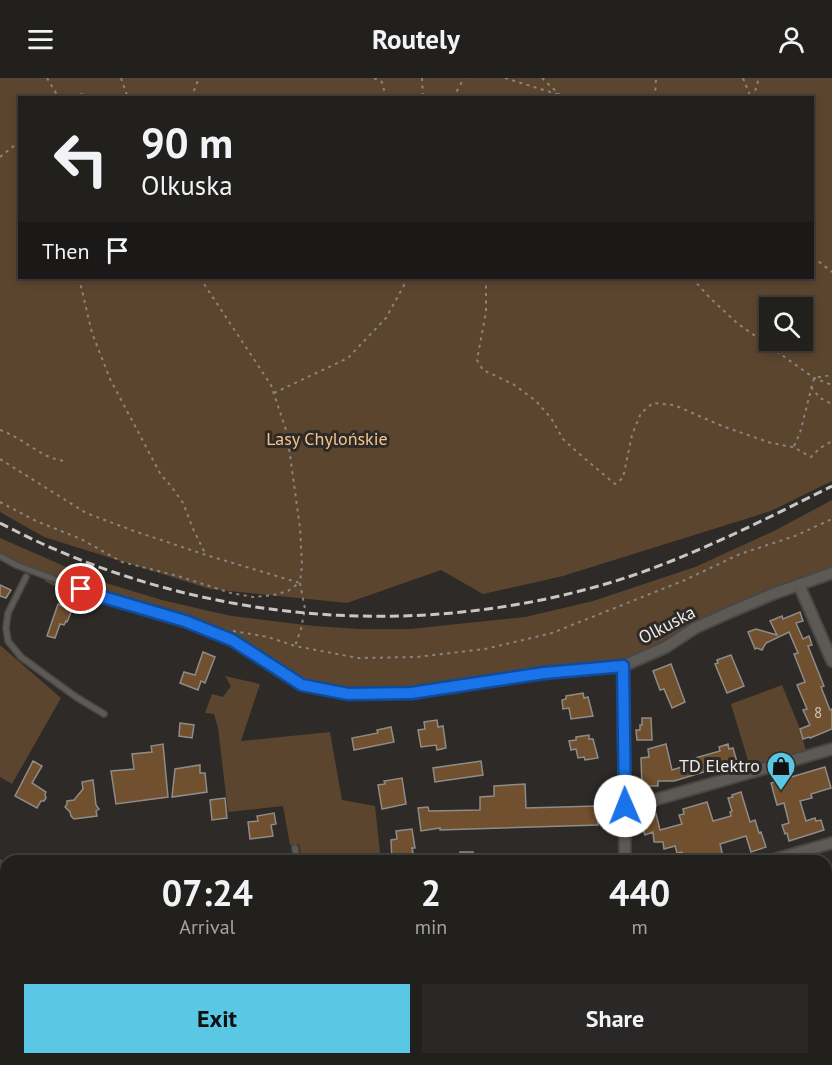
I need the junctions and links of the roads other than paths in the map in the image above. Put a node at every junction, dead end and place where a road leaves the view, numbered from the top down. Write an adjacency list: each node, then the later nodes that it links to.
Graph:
1 (0, 556): 6 (lane, Olkuska)
2 (832, 573): 4 (street, Olkuska)
3 (26, 577): 7 (lane)
4 (800, 585): 5 (street); 6 (street, Olkuska)
5 (832, 661)
6 (623, 666): 9 (street)
7 (104, 714)
8 (832, 749): 9 (street)
9 (625, 806): 13 (street)
10 (832, 843): 14 (street)
11 (295, 849): 12 (lane)
12 (296, 855)
13 (625, 855)
14 (791, 855)

